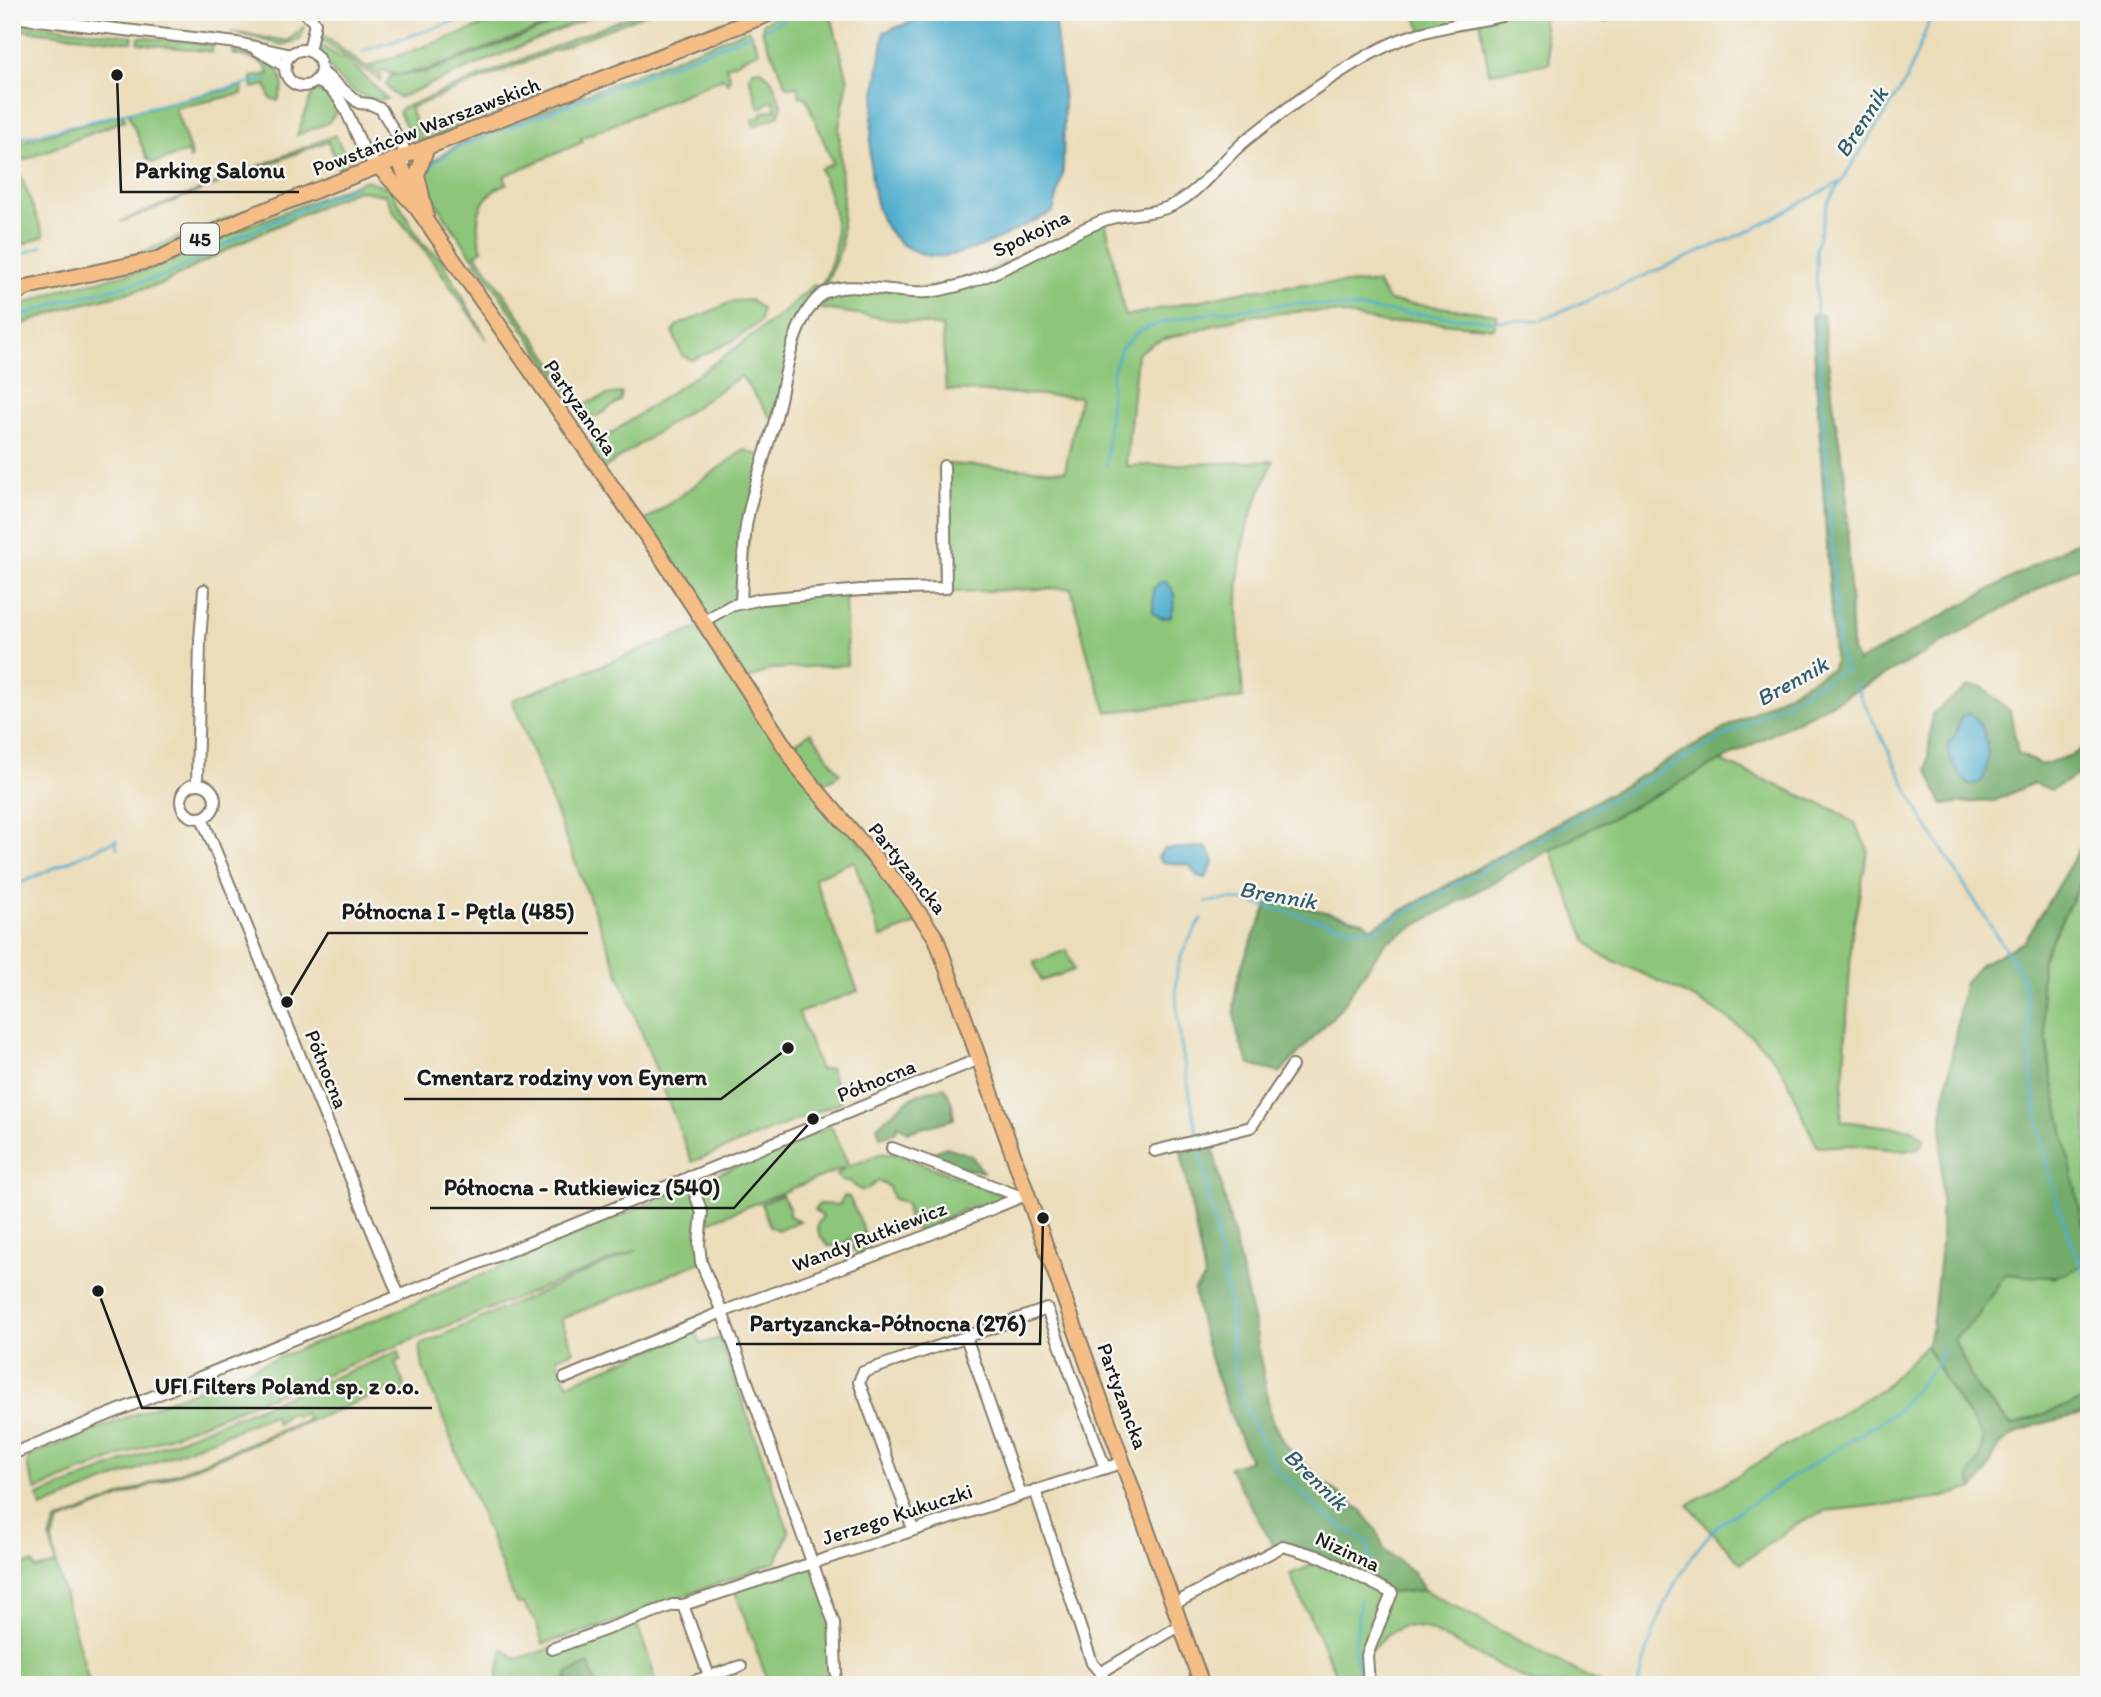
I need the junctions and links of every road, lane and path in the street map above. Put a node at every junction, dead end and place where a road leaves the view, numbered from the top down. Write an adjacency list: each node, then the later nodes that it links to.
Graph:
1 (304, 12): 6 (street)
2 (774, 12): 11 (main road, Powstańców Warszawskich / 45)
3 (1522, 12): 19 (street, Spokojna)
4 (12, 17): 5 (street)
5 (249, 45): 7 (street); 8 (street)
6 (309, 51): 7 (street); 9 (street)
7 (291, 55): 8 (street)
8 (286, 67): 10 (street)
9 (321, 71): 10 (street); 12 (street)
10 (315, 81): 13 (street)
11 (427, 147): 12 (main road, Powstańców Warszawskich / 45); 15 (main road)
12 (404, 162): 13 (main road, Powstańców Warszawskich / 45); 14 (main road, Partyzancka)
13 (379, 167): 14 (main road, Partyzancka); 16 (main road, Powstańców Warszawskich / 45)
14 (417, 208): 15 (main road, Partyzancka)
15 (431, 229): 20 (main road, Partyzancka)
16 (12, 294)
17 (944, 466): 19 (street)
18 (204, 590): 21 (street)
19 (741, 603): 20 (street)
20 (704, 621): 23 (main road, Partyzancka)
21 (197, 784): 22 (street); 22 (street)
22 (202, 818): 29 (street, Północna)
23 (979, 1059): 27 (street, Północna); 28 (main road, Partyzancka)
24 (1292, 1066): 26 (street)
25 (892, 1148): 28 (street)
26 (1155, 1151)
27 (689, 1177): 29 (street, Północna); 30 (street)
28 (1023, 1195): 30 (street, Wandy Rutkiewicz); 34 (main road, Partyzancka)
29 (399, 1296): 33 (street, Północna)
30 (722, 1312): 32 (street, Wandy Rutkiewicz); 39 (street)
31 (965, 1337): 35 (street); 37 (street); 38 (street)
32 (565, 1378)
33 (12, 1454)
34 (1124, 1462): 35 (street, Jerzego Kukuczki); 40 (main road, Partyzancka)
35 (1105, 1468): 36 (street, Jerzego Kukuczki)
36 (1035, 1490): 37 (street, Jerzego Kukuczki); 46 (street)
37 (1021, 1495): 38 (street, Jerzego Kukuczki)
38 (913, 1529): 39 (street, Jerzego Kukuczki)
39 (812, 1562): 41 (street, Jerzego Kukuczki); 45 (street)
40 (1174, 1604): 42 (main road, Partyzancka); 51 (street, Nizinna)
41 (683, 1605): 43 (street, Jerzego Kukuczki); 47 (street)
42 (1181, 1625): 46 (street); 50 (main road, Partyzancka)
43 (552, 1649)
44 (741, 1666): 47 (street)
45 (836, 1672)
46 (1100, 1673): 49 (street)
47 (709, 1676): 48 (street)
48 (682, 1685)
49 (1111, 1685)
50 (1202, 1685)
51 (1368, 1685)

